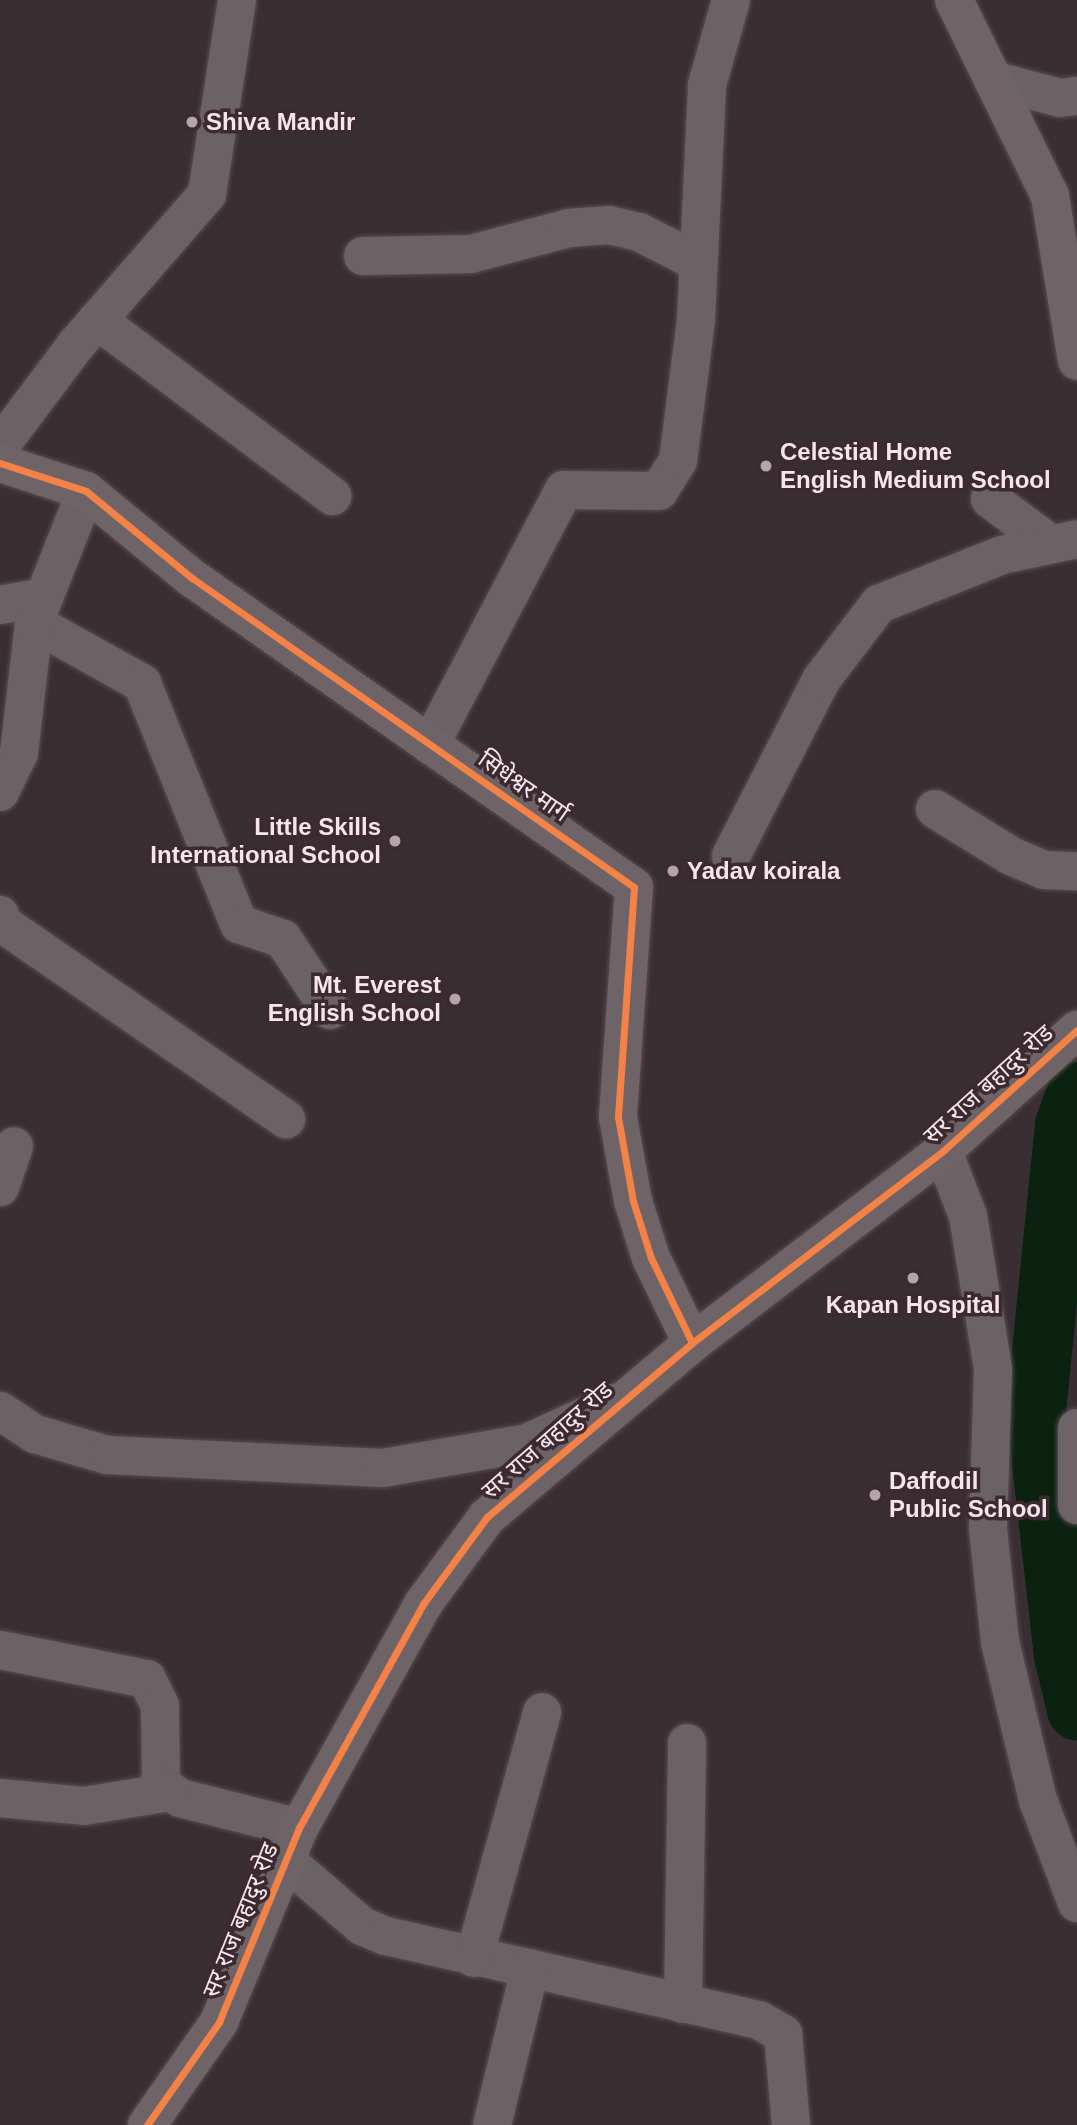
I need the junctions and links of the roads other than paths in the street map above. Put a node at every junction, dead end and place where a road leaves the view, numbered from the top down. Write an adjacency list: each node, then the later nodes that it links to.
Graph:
1 (237, 0): 8 (street)
2 (731, 0): 7 (street)
3 (954, 0): 4 (street)
4 (993, 80): 5 (street); 9 (street)
5 (1077, 96)
6 (363, 256): 7 (street)
7 (696, 261): 18 (street)
8 (97, 320): 10 (street); 13 (street)
9 (1077, 361)
10 (0, 446)
11 (0, 463): 12 (street, सिधेश्वर मार्ग)
12 (86, 491): 17 (street); 18 (street, सिधेश्वर मार्ग)
13 (332, 496)
14 (989, 499): 15 (street)
15 (1062, 541): 21 (street)
16 (0, 605): 17 (street)
17 (39, 610): 19 (street); 24 (street)
18 (430, 745): 30 (street, सिधेश्वर मार्ग)
19 (0, 792)
20 (935, 809): 22 (street)
21 (731, 856)
22 (1077, 871)
23 (0, 915): 26 (street)
24 (330, 1010)
25 (1077, 1030): 28 (street, सर राज बहादुर रोड)
26 (286, 1119)
27 (14, 1146): 29 (street)
28 (943, 1151): 30 (street, सर राज बहादुर रोड); 41 (street)
29 (0, 1187)
30 (692, 1343): 31 (street, सर राज बहादुर रोड)
31 (625, 1398): 32 (street); 40 (street, सर राज बहादुर रोड)
32 (0, 1411)
33 (1076, 1440): 34 (street)
34 (1077, 1505)
35 (0, 1650): 38 (street)
36 (542, 1712): 42 (street)
37 (687, 1743): 44 (street)
38 (170, 1792): 39 (street); 40 (street)
39 (0, 1798)
40 (292, 1844): 42 (street); 45 (street, सर राज बहादुर रोड)
41 (1077, 1903)
42 (474, 1958): 43 (street)
43 (530, 1969): 44 (street); 46 (street)
44 (683, 2004): 47 (street)
45 (147, 2125)
46 (492, 2125)
47 (791, 2125)

